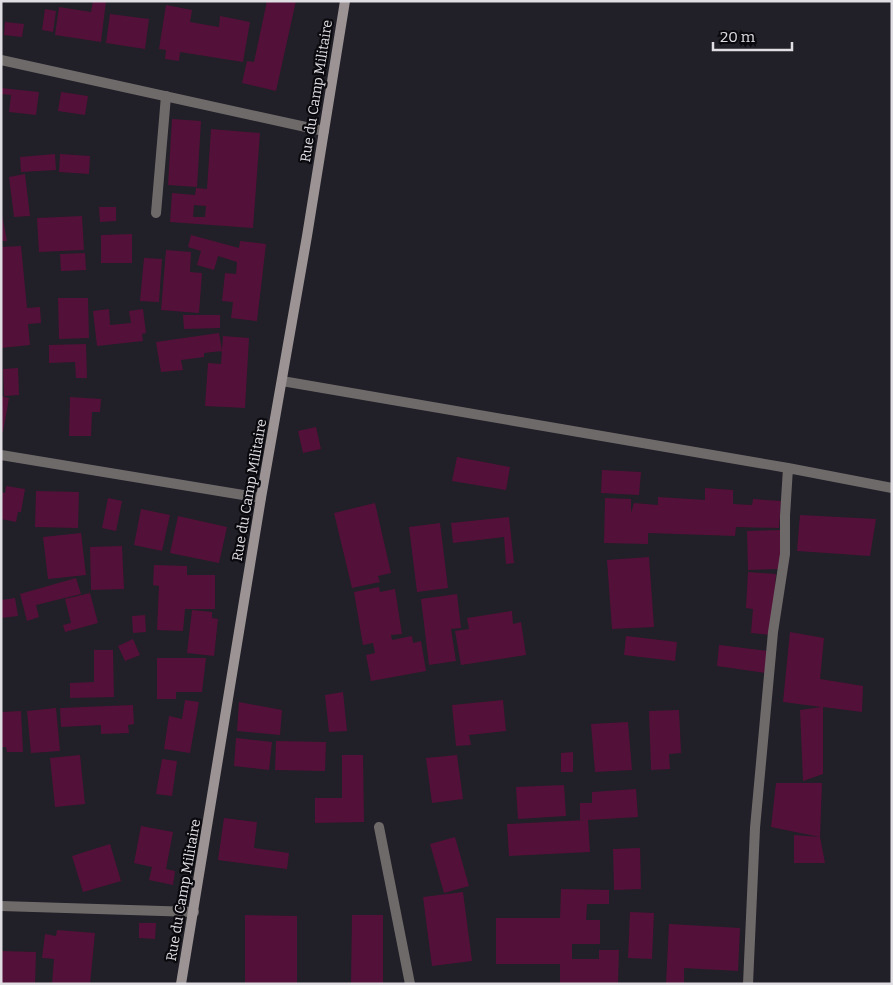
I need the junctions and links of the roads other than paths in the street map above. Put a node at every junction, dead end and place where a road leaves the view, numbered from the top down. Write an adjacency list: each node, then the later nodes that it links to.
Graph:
1 (344, 1): 4 (street, Rue du Camp Militaire)
2 (1, 60): 3 (street)
3 (166, 96): 4 (street); 5 (street)
4 (324, 131): 6 (street, Rue du Camp Militaire)
5 (156, 213)
6 (282, 381): 8 (street); 10 (street, Rue du Camp Militaire)
7 (1, 455): 10 (street)
8 (788, 468): 9 (street); 16 (street)
9 (892, 488)
10 (261, 498): 13 (street, Rue du Camp Militaire)
11 (379, 827): 15 (street)
12 (1, 906): 13 (street)
13 (194, 912): 14 (street, Rue du Camp Militaire)
14 (181, 984)
15 (410, 984)
16 (748, 984)

